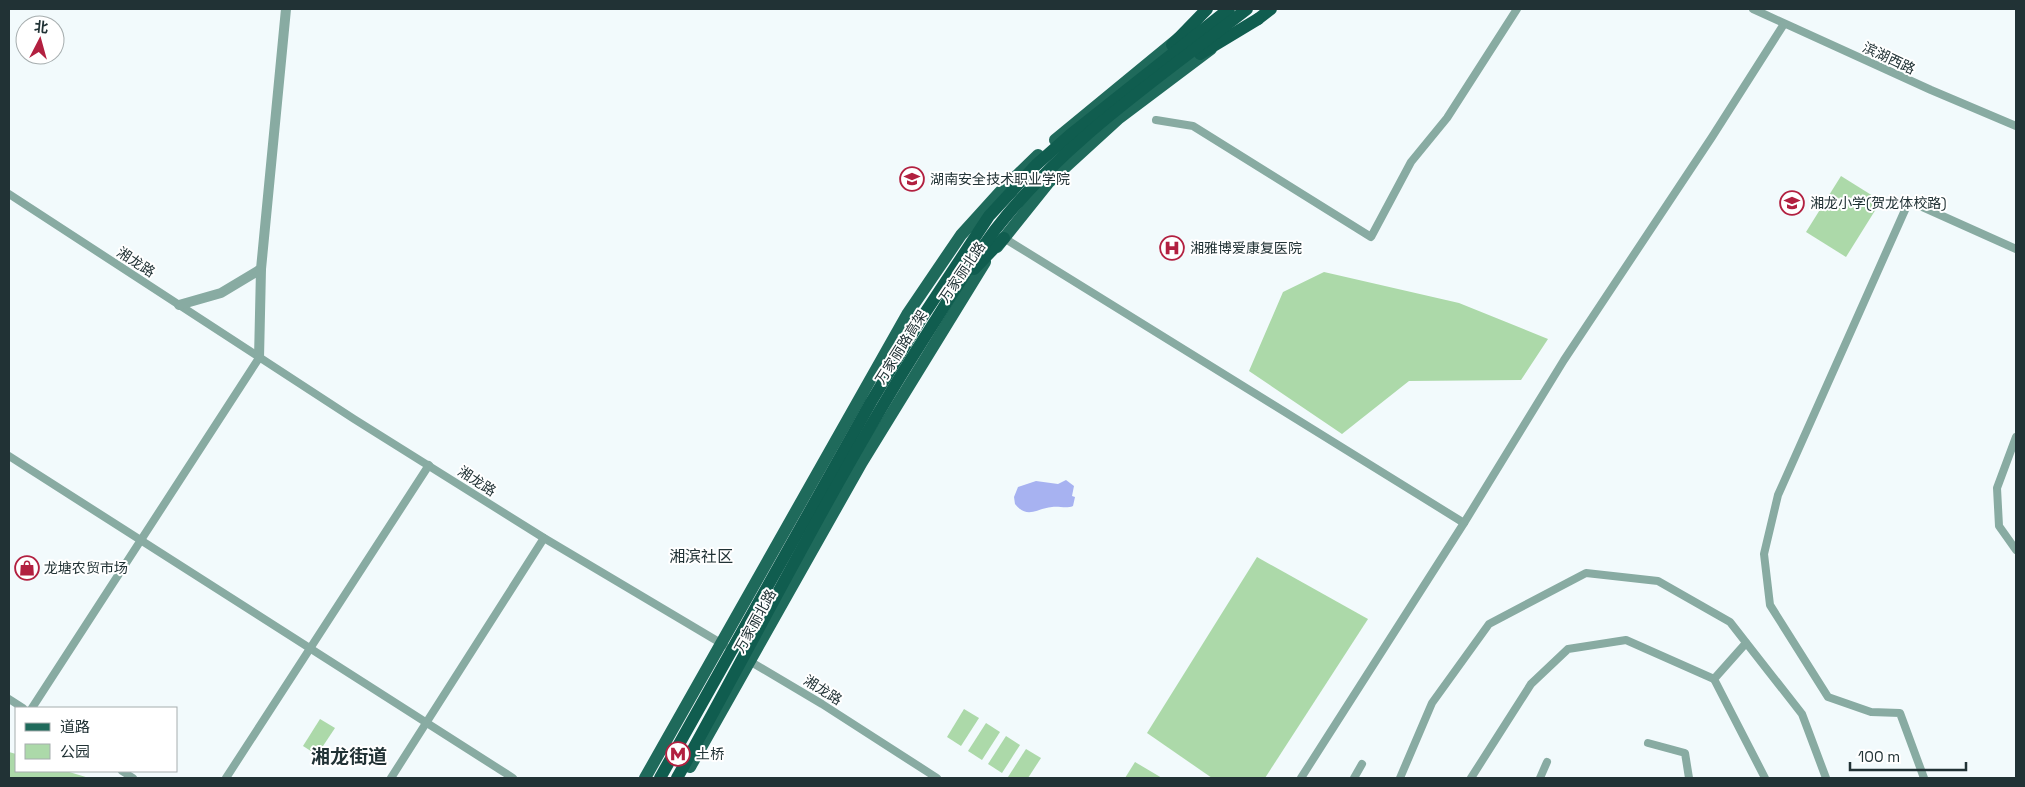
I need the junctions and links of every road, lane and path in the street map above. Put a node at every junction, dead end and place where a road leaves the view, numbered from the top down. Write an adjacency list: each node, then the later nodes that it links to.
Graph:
1 (286, 9): 17 (street)
2 (1207, 9): 11 (highway, bridge)
3 (1216, 9): 28 (main road, 万家丽北路)
4 (1229, 9): 11 (highway, 万家丽路高架, bridge)
5 (1247, 9): 11 (highway, 万家丽路高架, bridge)
6 (1261, 9): 15 (main road, 万家丽北路)
7 (1271, 9): 11 (highway, bridge)
8 (1517, 9): 12 (street)
9 (1752, 9): 10 (street, 滨湖西路)
10 (1784, 24): 13 (street, 滨湖西路); 23 (street)
11 (1145, 81): 27 (highway, 万家丽路高架, bridge); 44 (highway, 万家丽路高架, bridge)
12 (1156, 120)
13 (2016, 126)
14 (9, 194): 18 (street, 湘龙路)
15 (1004, 238): 23 (street); 27 (highway, bridge); 31 (main road, 万家丽北路)
16 (2016, 249): 56 (street)
17 (261, 268): 18 (street); 19 (street)
18 (179, 305): 19 (street, 湘龙路)
19 (259, 358): 22 (street, 湘龙路); 25 (street)
20 (2016, 437): 26 (street)
21 (9, 456): 25 (street)
22 (429, 465): 24 (street, 湘龙路); 30 (street)
23 (1464, 523): 48 (street)
24 (544, 538): 28 (street, 湘龙路); 36 (street)
25 (140, 540): 30 (street); 35 (street)
26 (2016, 550)
27 (797, 559): 45 (highway, 万家丽路高架, bridge)
28 (721, 643): 31 (street, 湘龙路); 43 (main road, 万家丽北路)
29 (1746, 643): 32 (street); 50 (street); 55 (street)
30 (310, 649): 36 (street); 40 (street)
31 (750, 661): 46 (main road, 万家丽北路); 47 (street, 湘龙路)
32 (1714, 678): 51 (street); 54 (street)
33 (9, 699): 34 (street)
34 (21, 707)
35 (33, 707)
36 (426, 723): 41 (street); 42 (street)
37 (1648, 743): 53 (street)
38 (1548, 762): 52 (street)
39 (1362, 764): 49 (street)
40 (226, 778)
41 (391, 778)
42 (513, 778)
43 (645, 778)
44 (660, 778)
45 (677, 778)
46 (684, 778)
47 (937, 778)
48 (1301, 778)
49 (1354, 778)
50 (1400, 778)
51 (1470, 778)
52 (1540, 778)
53 (1689, 778)
54 (1765, 778)
55 (1826, 778)
56 (1924, 778)

